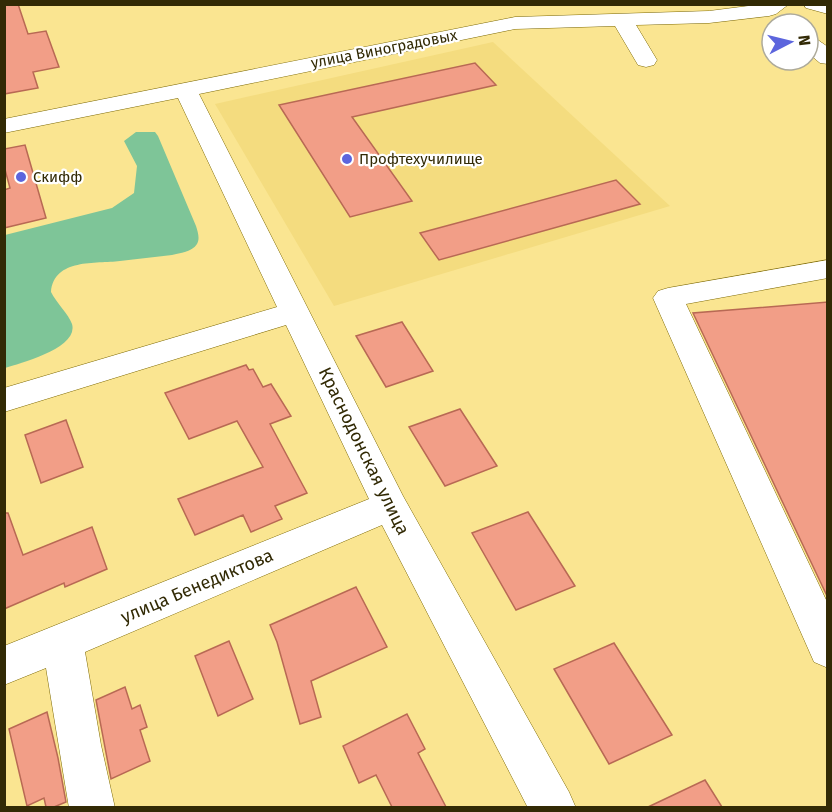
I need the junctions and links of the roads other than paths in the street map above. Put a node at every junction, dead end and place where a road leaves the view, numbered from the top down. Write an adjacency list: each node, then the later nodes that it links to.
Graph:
1 (813, 4): 3 (street)
2 (774, 7): 5 (street, улица Виноградовых)
3 (828, 8)
4 (513, 12): 5 (street, улица Виноградовых); 7 (street, улица Виноградовых)
5 (622, 20): 6 (street)
6 (646, 60)
7 (184, 89): 8 (street, улица Виноградовых); 10 (street, Краснодонская улица)
8 (4, 126)
9 (828, 269): 14 (street)
10 (295, 312): 11 (street); 12 (street, Краснодонская улица)
11 (4, 400)
12 (390, 506): 13 (street, улица Бенедиктова); 17 (street, Краснодонская улица)
13 (63, 642): 15 (street, улица Бенедиктова); 16 (street)
14 (828, 649)
15 (4, 666)
16 (92, 807)
17 (553, 807)

